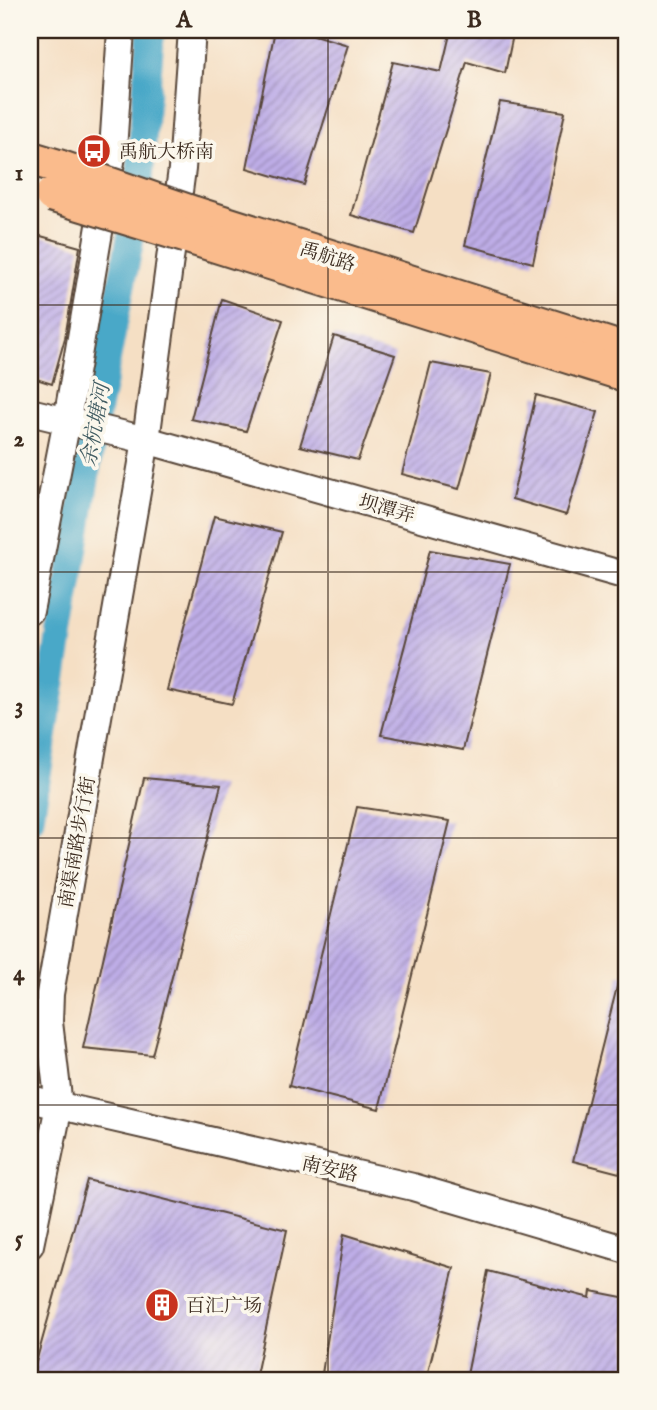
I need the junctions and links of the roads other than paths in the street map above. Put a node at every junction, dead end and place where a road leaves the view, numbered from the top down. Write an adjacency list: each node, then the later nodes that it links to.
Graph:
1 (121, 30): 8 (street)
2 (192, 30): 9 (street, 南渠南路步行街)
3 (43, 177): 4 (main road, bridge)
4 (190, 225): 5 (main road, 禹航路); 6 (main road, 禹航路)
5 (627, 350)
6 (627, 375)
7 (30, 412): 8 (street, 坝潭弄)
8 (72, 421): 9 (street, 坝潭弄); 11 (street)
9 (146, 440): 10 (street, 坝潭弄); 12 (street, 南渠南路步行街)
10 (627, 576)
11 (30, 611)
12 (45, 1103): 13 (street, 南渠南路步行街); 14 (street, 南安路)
13 (30, 1245)
14 (627, 1251)

